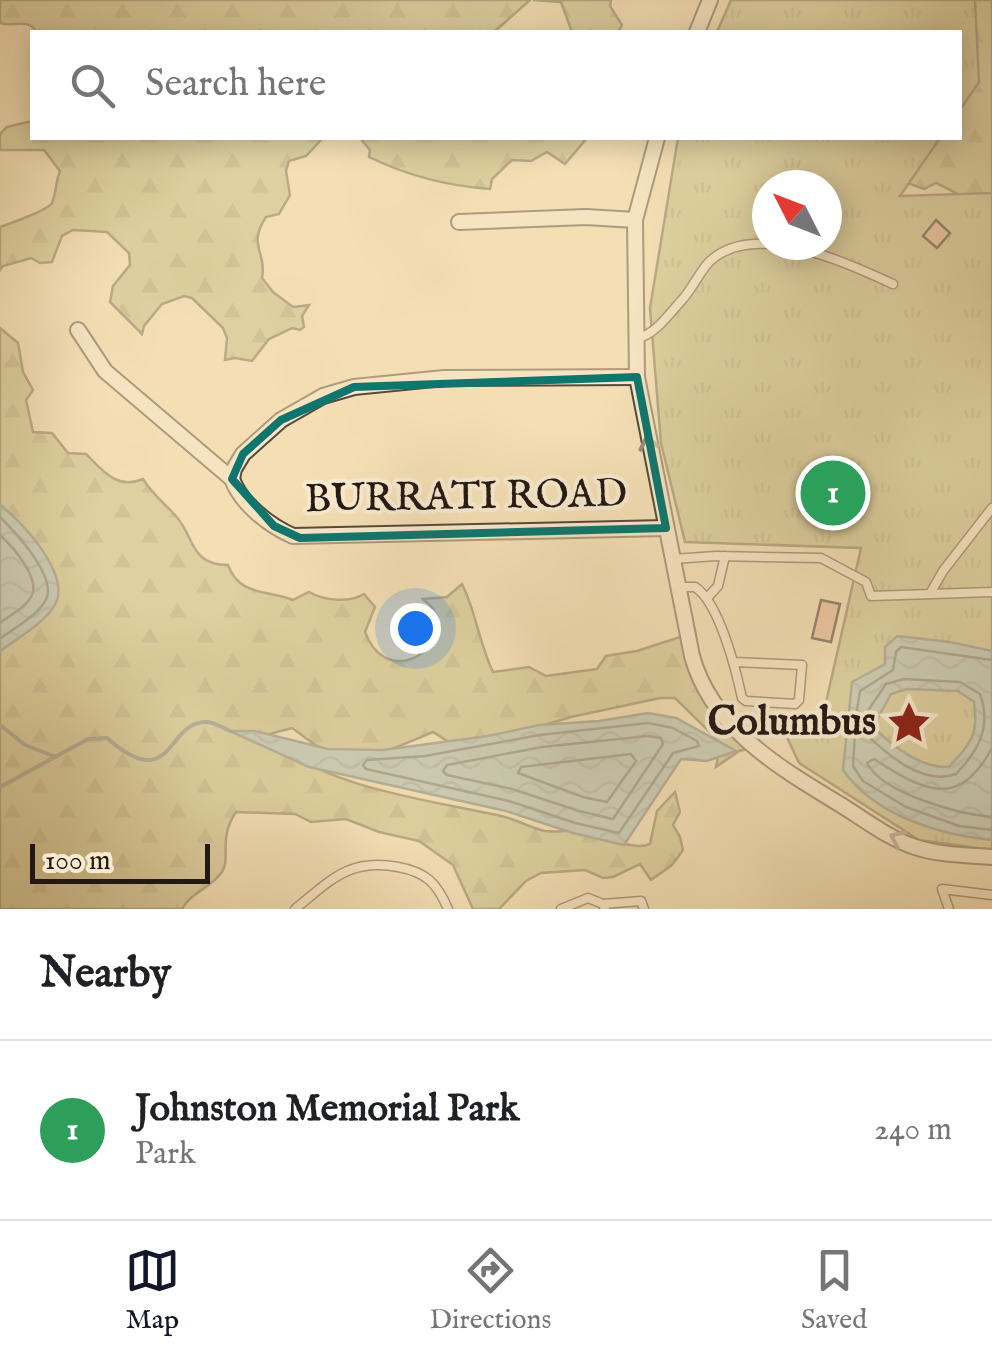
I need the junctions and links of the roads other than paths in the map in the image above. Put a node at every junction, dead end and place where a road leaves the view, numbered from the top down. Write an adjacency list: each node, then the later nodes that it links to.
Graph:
1 (710, 0): 2 (street)
2 (697, 30)
3 (657, 140): 4 (street)
4 (635, 220): 5 (street); 8 (street)
5 (459, 222)
6 (893, 284): 8 (lane)
7 (78, 330): 10 (street, BURRATI ROAD)
8 (636, 340): 9 (street)
9 (637, 377): 10 (street); 12 (street, one-way to 9)
10 (232, 479): 12 (street, BURRATI ROAD)
11 (992, 508): 16 (lane)
12 (666, 528): 14 (street)
13 (724, 556): 14 (lane); 16 (lane); 18 (lane)
14 (672, 559): 15 (street)
15 (678, 588): 18 (lane); 20 (street, one-way to 15)
16 (932, 592): 17 (lane)
17 (992, 592)
18 (706, 598): 19 (lane)
19 (734, 662): 19 (lane)
20 (992, 857)
21 (992, 895): 27 (lane)
22 (604, 906): 25 (lane); 26 (lane)
23 (295, 909): 24 (lane)
24 (448, 909)
25 (561, 909)
26 (644, 909)
27 (949, 909)

